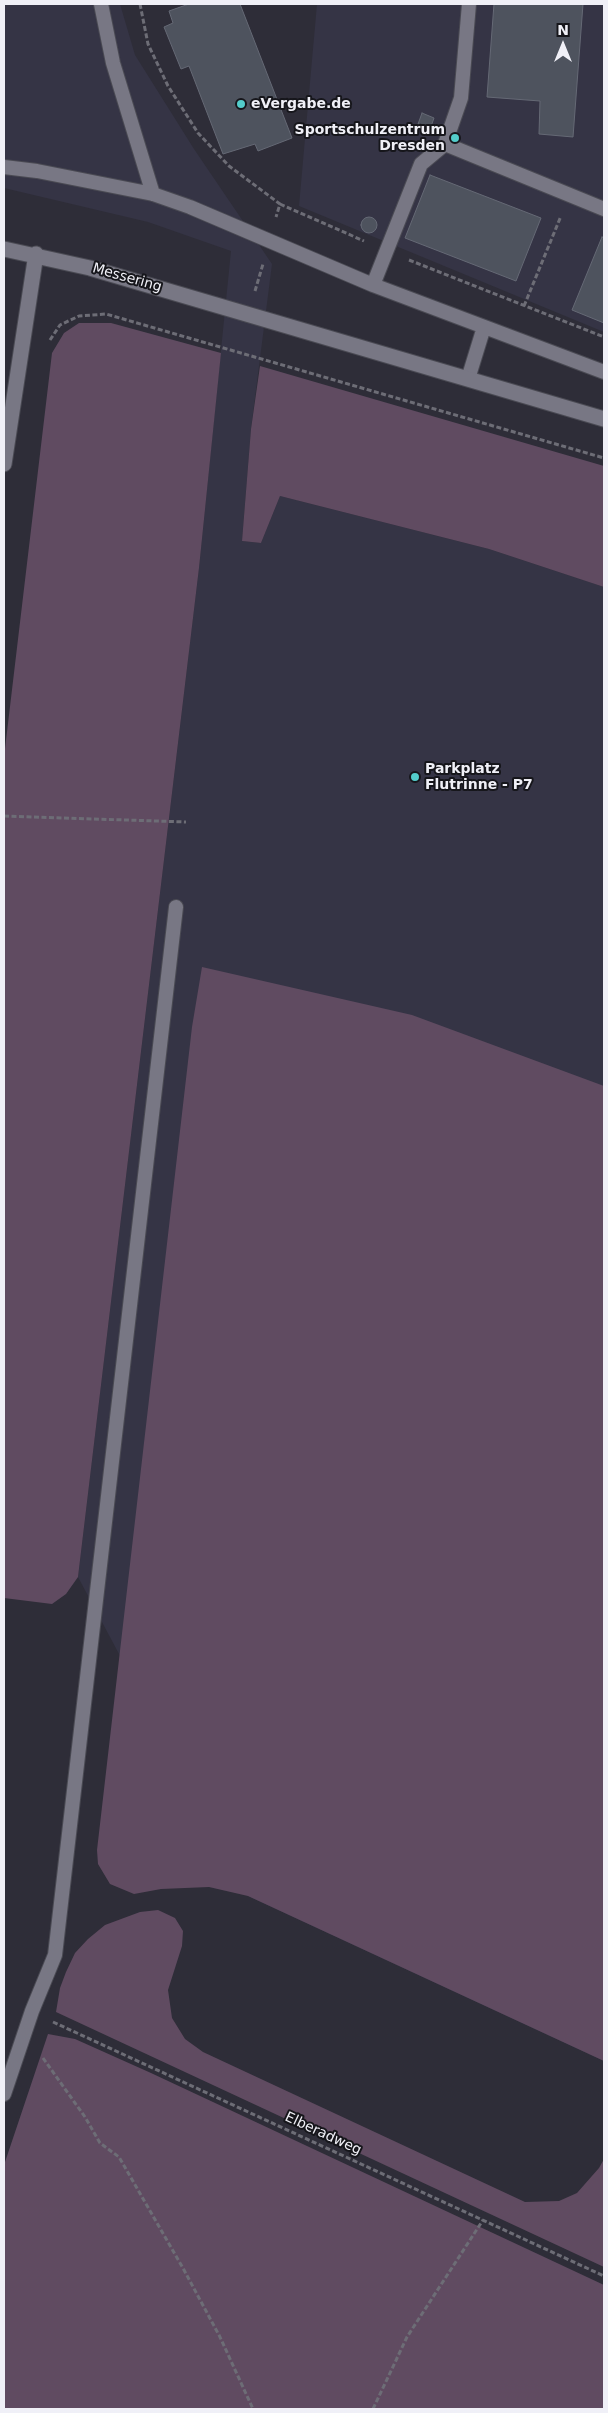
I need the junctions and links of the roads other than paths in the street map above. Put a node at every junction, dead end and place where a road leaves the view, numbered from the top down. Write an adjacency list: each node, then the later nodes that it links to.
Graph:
1 (101, 4): 5 (lane)
2 (469, 4): 3 (lane)
3 (445, 144): 6 (lane); 9 (lane)
4 (4, 167): 5 (lane)
5 (154, 194): 9 (lane)
6 (604, 209)
7 (4, 249): 8 (street, Messering)
8 (36, 254): 12 (street, Messering); 14 (street)
9 (373, 285): 10 (lane)
10 (484, 327): 11 (lane); 12 (lane)
11 (604, 372)
12 (468, 379): 13 (street, Messering)
13 (604, 419)
14 (4, 464)
15 (176, 907): 16 (lane)
16 (4, 2094)

